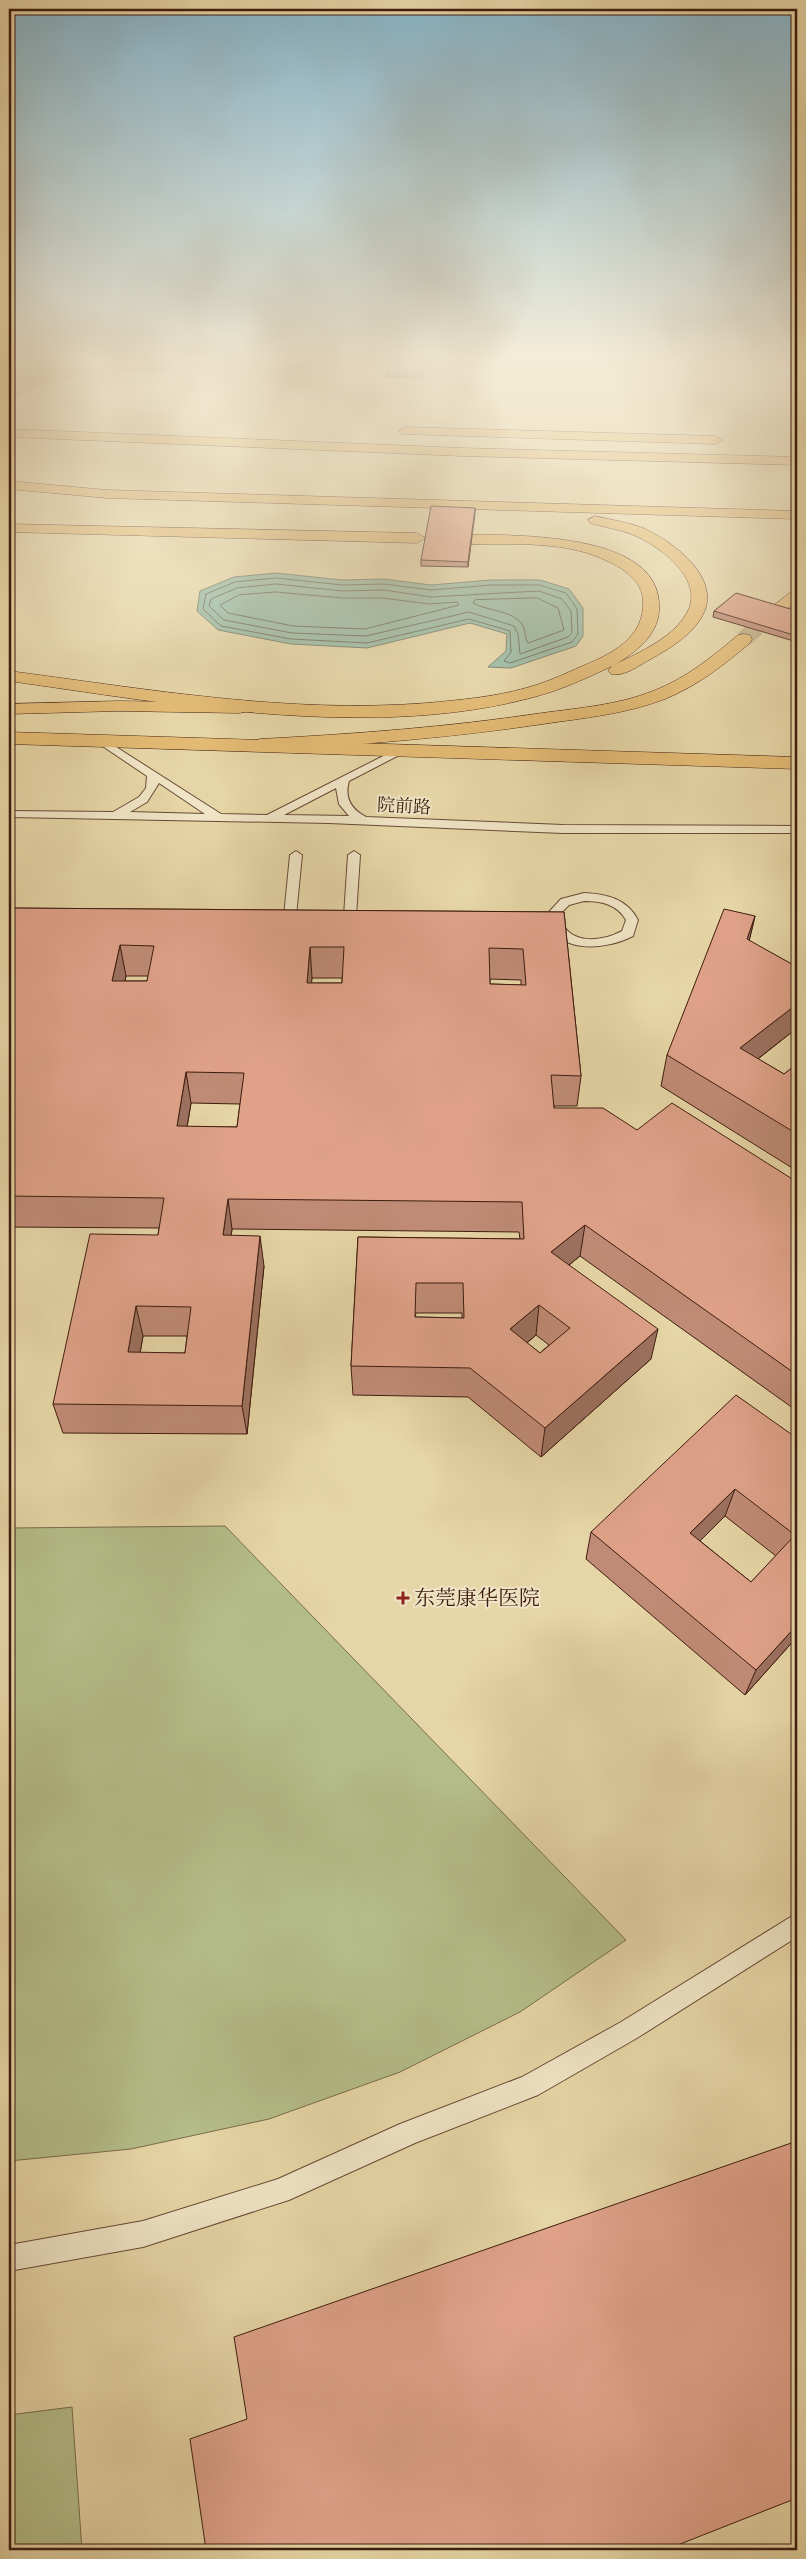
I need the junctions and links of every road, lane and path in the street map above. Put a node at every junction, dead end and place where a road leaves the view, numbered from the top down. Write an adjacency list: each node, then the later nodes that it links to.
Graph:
1 (9, 485): 2 (highway)
2 (459, 505): 3 (highway); 13 (highway)
3 (797, 515)
4 (10, 528): 5 (highway)
5 (417, 538)
6 (450, 539): 13 (highway)
7 (797, 595): 8 (highway)
8 (782, 605)
9 (744, 639): 18 (highway)
10 (9, 666): 12 (highway)
11 (9, 676): 12 (highway)
12 (97, 687): 15 (highway)
13 (527, 694): 15 (highway)
14 (9, 709): 15 (highway)
15 (301, 709)
16 (9, 738): 17 (highway)
17 (102, 741): 18 (highway); 21 (lane)
18 (260, 745): 19 (highway)
19 (401, 750): 20 (highway); 22 (lane)
20 (797, 763)
21 (152, 774): 24 (lane); 25 (lane)
22 (344, 779): 26 (lane); 27 (lane)
23 (9, 814): 24 (lane, 院前路)
24 (112, 815): 25 (lane, 院前路)
25 (218, 817): 26 (lane, 院前路)
26 (267, 818): 27 (lane, 院前路)
27 (365, 821): 28 (lane, 院前路)
28 (797, 830)
29 (296, 855): 31 (lane)
30 (354, 855): 33 (lane)
31 (285, 916): 32 (lane)
32 (307, 916)
33 (367, 916)
34 (549, 920): 34 (lane)
35 (797, 1924): 36 (lane)
36 (9, 2258)

